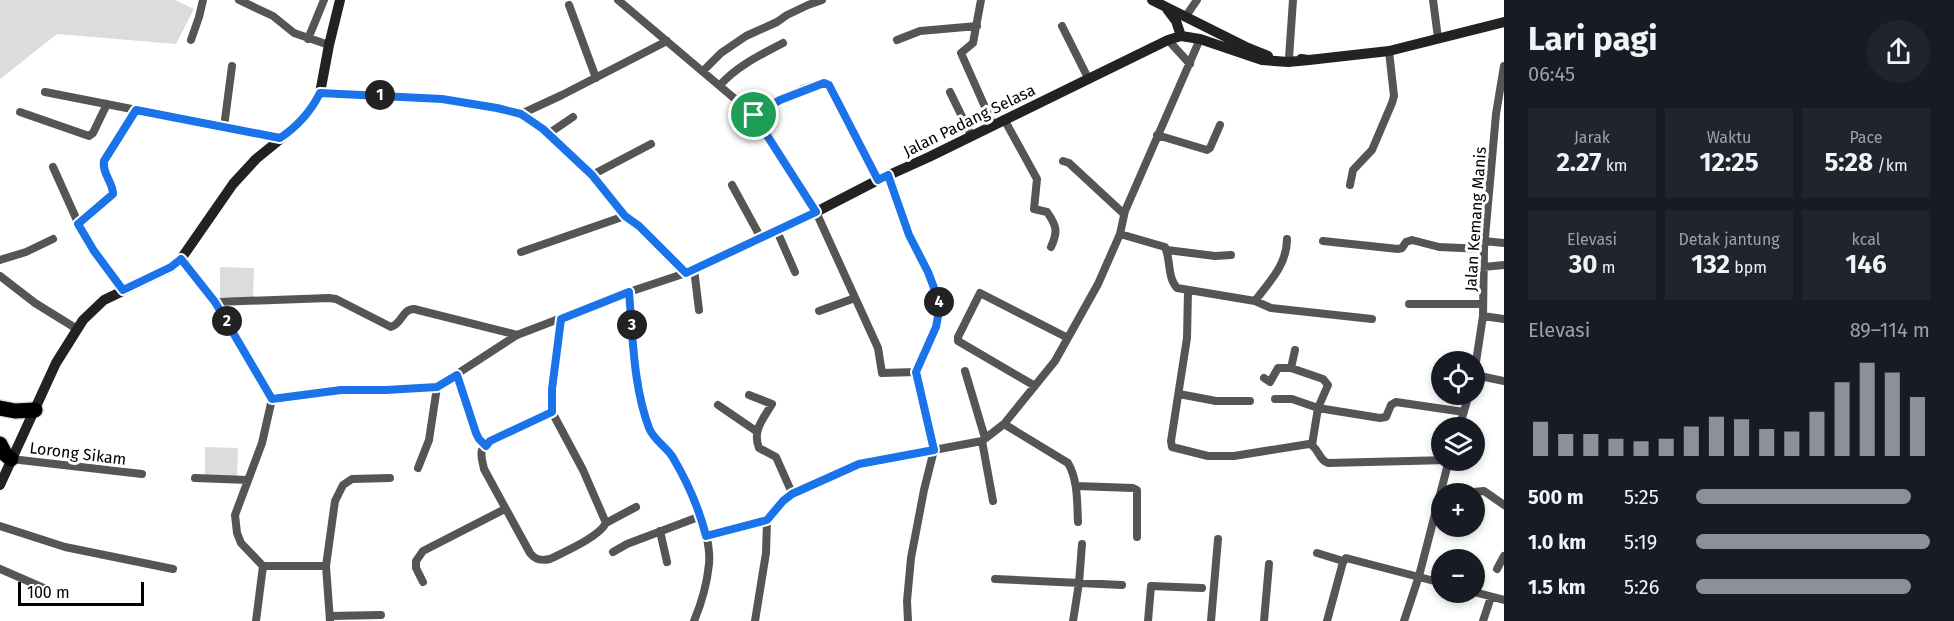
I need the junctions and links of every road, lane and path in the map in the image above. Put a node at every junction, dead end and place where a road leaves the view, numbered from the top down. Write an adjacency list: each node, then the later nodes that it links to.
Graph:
1 (203, 0): 23 (street)
2 (239, 0): 21 (street)
3 (324, 0): 21 (street)
4 (340, 0): 28 (street)
5 (618, 0): 26 (street)
6 (822, 0): 12 (street)
7 (981, 0): 18 (street)
8 (1152, 0): 14 (street)
9 (1197, 0): 15 (street)
10 (1293, 0): 30 (street)
11 (1433, 0): 20 (street)
12 (799, 4): 35 (street)
13 (569, 5): 36 (street)
14 (1165, 6): 15 (street); 19 (street)
15 (1191, 18): 30 (street)
16 (1504, 22): 20 (street)
17 (1062, 26): 37 (street)
18 (977, 27): 24 (street); 50 (street)
19 (1181, 36): 22 (street, Jalan Padang Selasa); 25 (street, Jalan Padang Selasa)
20 (1438, 38): 29 (street)
21 (308, 39): 28 (street)
22 (1200, 39): 31 (street, Jalan Padang Selasa); 32 (street)
23 (190, 40)
24 (897, 40)
25 (1168, 40): 32 (street); 37 (street, Jalan Padang Selasa)
26 (668, 41): 35 (street); 36 (street)
27 (783, 43): 38 (street)
28 (329, 45): 41 (street)
29 (1389, 51): 31 (street); 63 (street)
30 (1289, 58): 31 (street)
31 (1309, 60)
32 (1190, 64): 55 (street)
33 (232, 66): 52 (street)
34 (1504, 66): 47 (street, Jalan Kemang Manis)
35 (703, 71): 38 (street)
36 (596, 78): 45 (street)
37 (1088, 78): 49 (street, Jalan Padang Selasa)
38 (720, 85): 46 (street)
39 (45, 92): 42 (street)
40 (950, 92): 54 (street)
41 (320, 93): 45 (street); 56 (street)
42 (107, 104): 43 (street); 44 (street)
43 (136, 110): 52 (street); 67 (street)
44 (20, 112)
45 (521, 114): 53 (street)
46 (754, 115): 61 (street); 64 (street)
47 (1500, 115): 75 (street, Jalan Kemang Manis)
48 (573, 117): 53 (street)
49 (1004, 119): 50 (street, Jalan Padang Selasa); 76 (street)
50 (993, 125): 54 (street, Jalan Padang Selasa)
51 (1220, 125): 55 (street)
52 (224, 127): 56 (street)
53 (548, 134): 60 (street)
54 (971, 135): 61 (street, Jalan Padang Selasa)
55 (1157, 135): 65 (street)
56 (280, 138): 80 (street)
57 (651, 144): 60 (street)
58 (1063, 161): 65 (street)
59 (53, 167): 67 (street)
60 (592, 175): 66 (street)
61 (883, 177): 64 (street, Jalan Padang Selasa); 107 (street)
62 (732, 185): 70 (street)
63 (1350, 185)
64 (816, 212): 68 (street, Jalan Padang Selasa); 90 (street)
65 (1124, 214): 69 (street)
66 (625, 216): 78 (street); 84 (street)
67 (78, 224): 87 (street)
68 (777, 231): 70 (street, Jalan Padang Selasa); 85 (street)
69 (1120, 234): 77 (street); 103 (street)
70 (761, 238): 84 (street, Jalan Padang Selasa)
71 (53, 239): 81 (street)
72 (1287, 239): 91 (street)
73 (1323, 241): 75 (street)
74 (1504, 243): 75 (street)
75 (1484, 245): 83 (street, Jalan Kemang Manis)
76 (1051, 247)
77 (1167, 250): 79 (street); 88 (street)
78 (521, 252)
79 (1231, 255)
80 (181, 259): 87 (street); 92 (street)
81 (0, 260)
82 (1504, 265): 83 (street)
83 (1483, 267): 94 (street, Jalan Kemang Manis)
84 (690, 271): 89 (street); 95 (street)
85 (795, 272)
86 (0, 276): 101 (street)
87 (123, 290): 101 (street)
88 (1188, 291): 91 (street); 115 (street)
89 (629, 292): 98 (street); 150 (street)
90 (855, 298): 96 (street); 107 (street)
91 (1255, 301): 99 (street)
92 (215, 302): 102 (street); 117 (street)
93 (1409, 304): 94 (street)
94 (1483, 304): 97 (street, Jalan Kemang Manis)
95 (699, 310)
96 (819, 311)
97 (1483, 316): 100 (street); 105 (street, Jalan Kemang Manis)
98 (561, 319): 102 (street); 125 (street)
99 (1372, 319)
100 (1504, 319)
101 (77, 329): 124 (street)
102 (517, 335): 109 (street)
103 (1068, 338): 113 (street); 113 (street)
104 (1294, 350): 106 (street)
105 (1478, 351)
106 (1291, 368): 111 (street); 123 (street)
107 (916, 372): 134 (street)
108 (965, 372): 130 (street)
109 (457, 375): 114 (street); 133 (street)
110 (1485, 377): 112 (street)
111 (1264, 378)
112 (1504, 381)
113 (1035, 386): 128 (street)
114 (437, 387): 117 (street); 137 (street)
115 (1179, 394): 119 (street); 132 (street)
116 (749, 395): 129 (street)
117 (272, 399): 141 (street)
118 (1275, 399): 123 (street)
119 (1250, 401)
120 (718, 405): 129 (street)
121 (1466, 405): 126 (street)
122 (0, 408): 124 (highway)
123 (1318, 408): 126 (street); 132 (street)
124 (35, 410): 136 (street)
125 (552, 412): 133 (street); 153 (street)
126 (1464, 412): 127 (street)
127 (1462, 417)
128 (1005, 424): 130 (street); 143 (street)
129 (756, 431): 145 (street)
130 (983, 439): 134 (street); 146 (street)
131 (0, 444): 136 (highway)
132 (1312, 445): 135 (street)
133 (486, 446): 149 (street)
134 (934, 450): 145 (street); 188 (street)
135 (1431, 461)
136 (6, 463): 138 (street, Lorong Sikam); 142 (street)
137 (418, 468)
138 (142, 474)
139 (195, 478): 141 (street)
140 (390, 478): 168 (street)
141 (248, 480): 167 (street)
142 (0, 485)
143 (1076, 486): 152 (street); 158 (street)
144 (1485, 491): 147 (street)
145 (792, 494): 151 (street)
146 (993, 501)
147 (1504, 505)
148 (636, 507): 153 (street)
149 (505, 509): 153 (street); 175 (street)
150 (701, 516): 155 (street); 157 (street)
151 (767, 520): 157 (street); 187 (street)
152 (1078, 522)
153 (606, 523)
154 (0, 526): 170 (street)
155 (660, 531): 161 (street); 165 (street)
156 (1431, 532): 172 (street)
157 (706, 536): 186 (street)
158 (1137, 537)
159 (1218, 539): 191 (street)
160 (1082, 544): 176 (street)
161 (613, 552)
162 (1317, 553): 164 (street)
163 (1504, 556): 171 (street)
164 (1343, 561): 172 (street); 193 (street)
165 (667, 562)
166 (1269, 564): 192 (street)
167 (263, 566): 168 (street); 185 (street)
168 (326, 566): 184 (street)
169 (0, 569): 179 (street)
170 (173, 569)
171 (1497, 569)
172 (1419, 576): 174 (street); 194 (street)
173 (995, 579): 176 (street)
174 (1431, 580)
175 (423, 582)
176 (1079, 583): 177 (street); 189 (street)
177 (1122, 585)
178 (1202, 588): 190 (street)
179 (46, 589)
180 (1485, 595): 181 (street)
181 (1491, 597): 182 (street); 195 (street)
182 (1504, 600)
183 (381, 615): 184 (street)
184 (330, 618)
185 (256, 621)
186 (694, 621)
187 (755, 621)
188 (908, 621)
189 (1073, 621)
190 (1148, 621)
191 (1211, 621)
192 (1264, 621)
193 (1327, 621)
194 (1404, 621)
195 (1484, 621)

